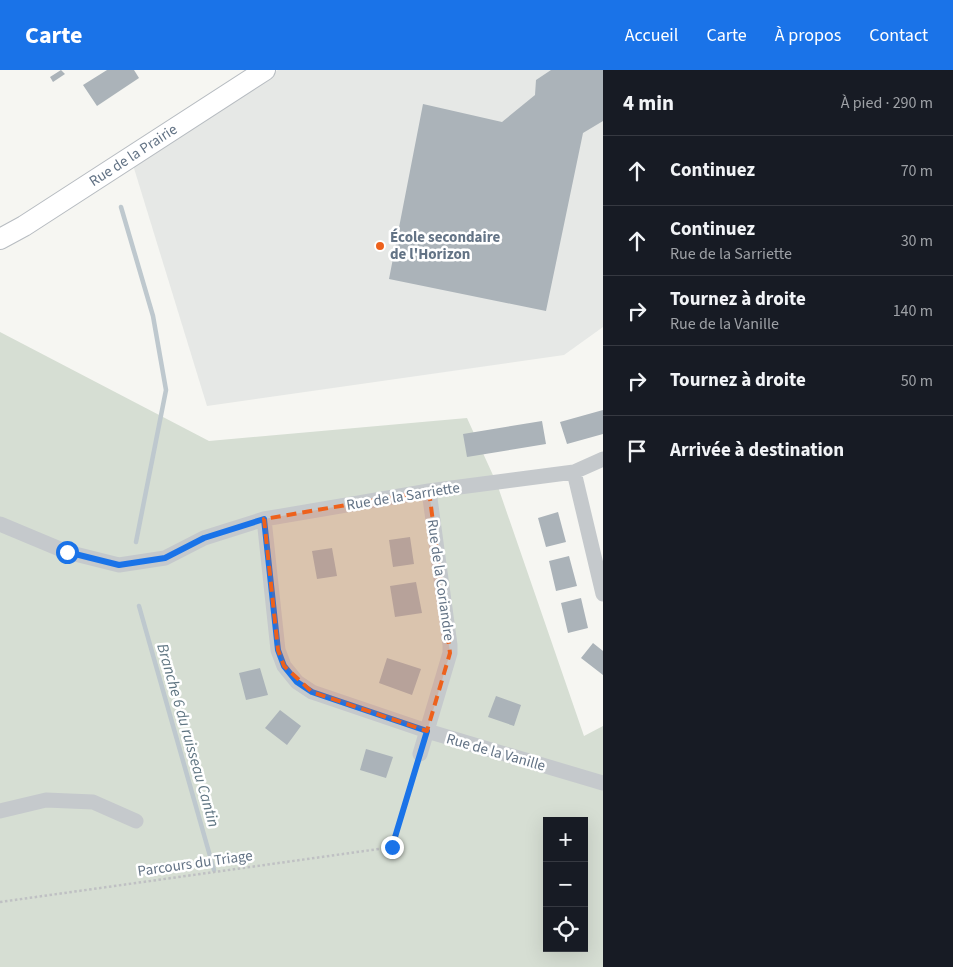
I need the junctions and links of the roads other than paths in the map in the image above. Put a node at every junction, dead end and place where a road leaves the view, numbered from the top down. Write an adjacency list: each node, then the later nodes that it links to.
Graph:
1 (265, 70): 2 (street, Rue de la Prairie)
2 (0, 239)
3 (603, 459): 4 (street, Rue de la Sarriette)
4 (574, 472): 5 (street, Rue de la Sarriette); 8 (street)
5 (429, 491): 6 (street, Rue de la Sarriette); 9 (street, Rue de la Coriandre)
6 (264, 519): 7 (street, Rue de la Sarriette); 9 (street, Rue de la Vanille)
7 (0, 524)
8 (603, 594)
9 (427, 731): 10 (street, Rue de la Coriandre); 11 (street, Rue de la Vanille)
10 (420, 754)
11 (603, 783)
12 (0, 811): 13 (street)
13 (136, 821)

